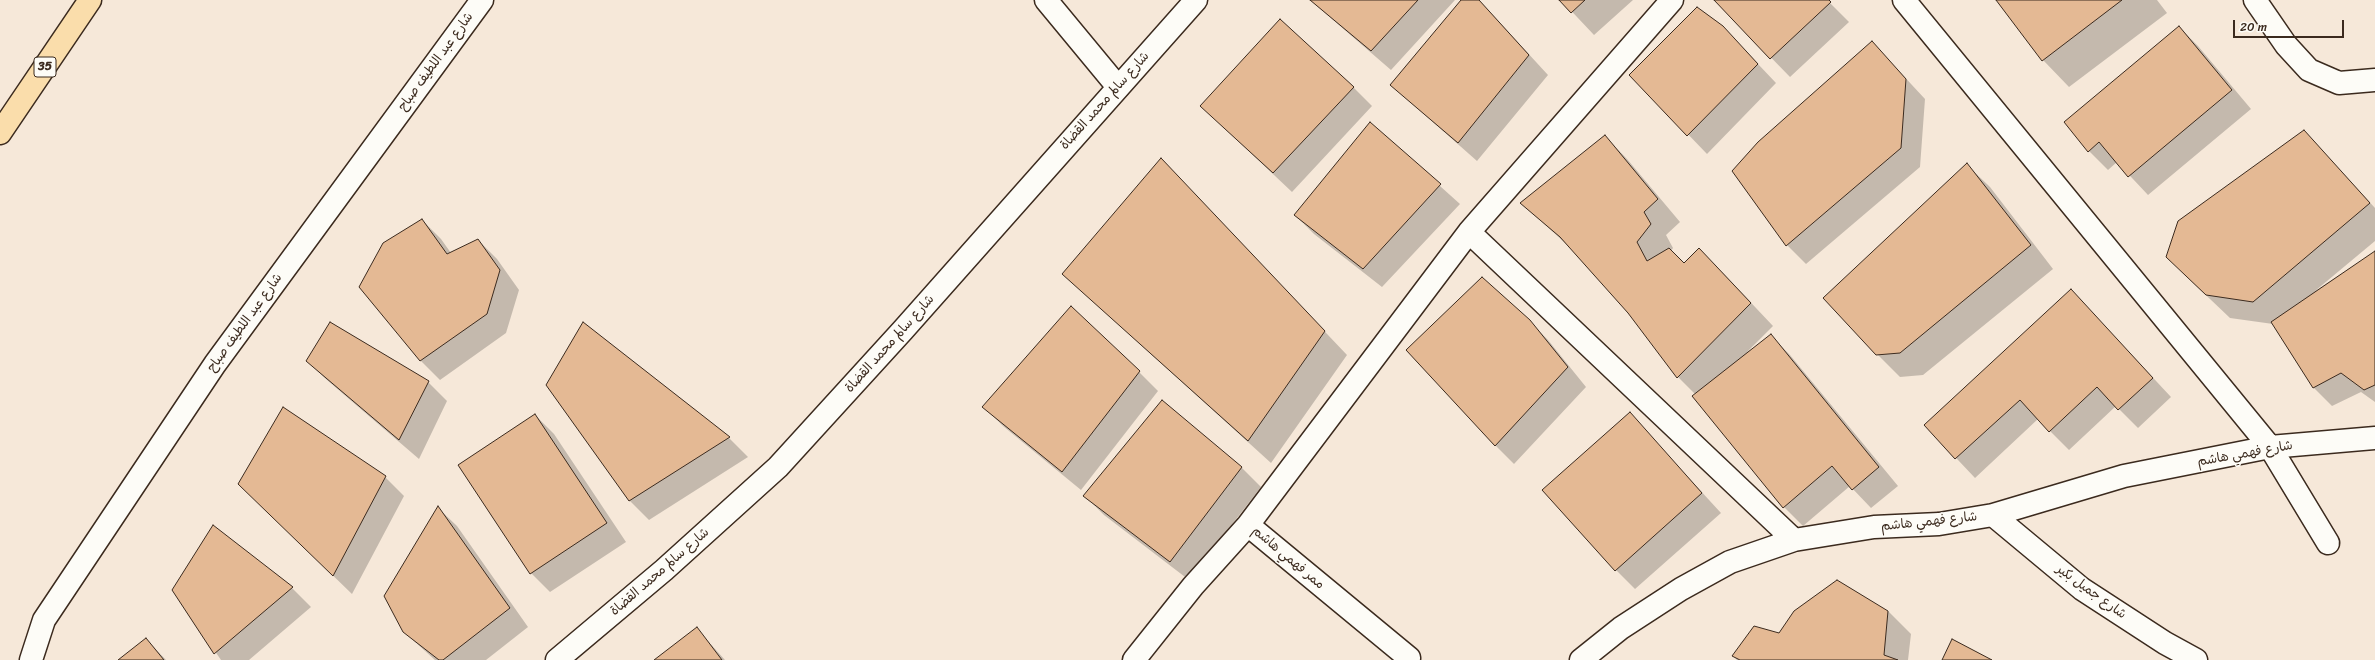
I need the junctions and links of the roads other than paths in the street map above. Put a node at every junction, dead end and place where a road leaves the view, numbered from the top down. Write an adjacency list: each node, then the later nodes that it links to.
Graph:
1 (90, 0): 10 (highway, 35)
2 (482, 0): 19 (street, شارع عبد اللطيف صباح)
3 (1046, 0): 9 (street)
4 (1196, 0): 9 (street, شارع سالم محمد القضاة)
5 (1672, 0): 11 (street)
6 (1904, 0): 13 (street)
7 (2255, 0): 8 (street)
8 (2375, 80)
9 (1118, 87): 20 (street, شارع سالم محمد القضاة)
10 (0, 133)
11 (1469, 232): 15 (street); 16 (street)
12 (2375, 438): 13 (street, شارع فهمي هاشم)
13 (2270, 447): 14 (street, شارع فهمي هاشم); 17 (street)
14 (1992, 515): 16 (street, شارع فهمي هاشم); 23 (street, شارع جميل بكير)
15 (1248, 525): 18 (street, ممر فهمي هاشم); 21 (street, ممر فهمي هاشم)
16 (1794, 540): 22 (street, شارع فهمي هاشم)
17 (2328, 543)
18 (1409, 658)
19 (31, 660)
20 (557, 660)
21 (1134, 660)
22 (1581, 660)
23 (2196, 660)

